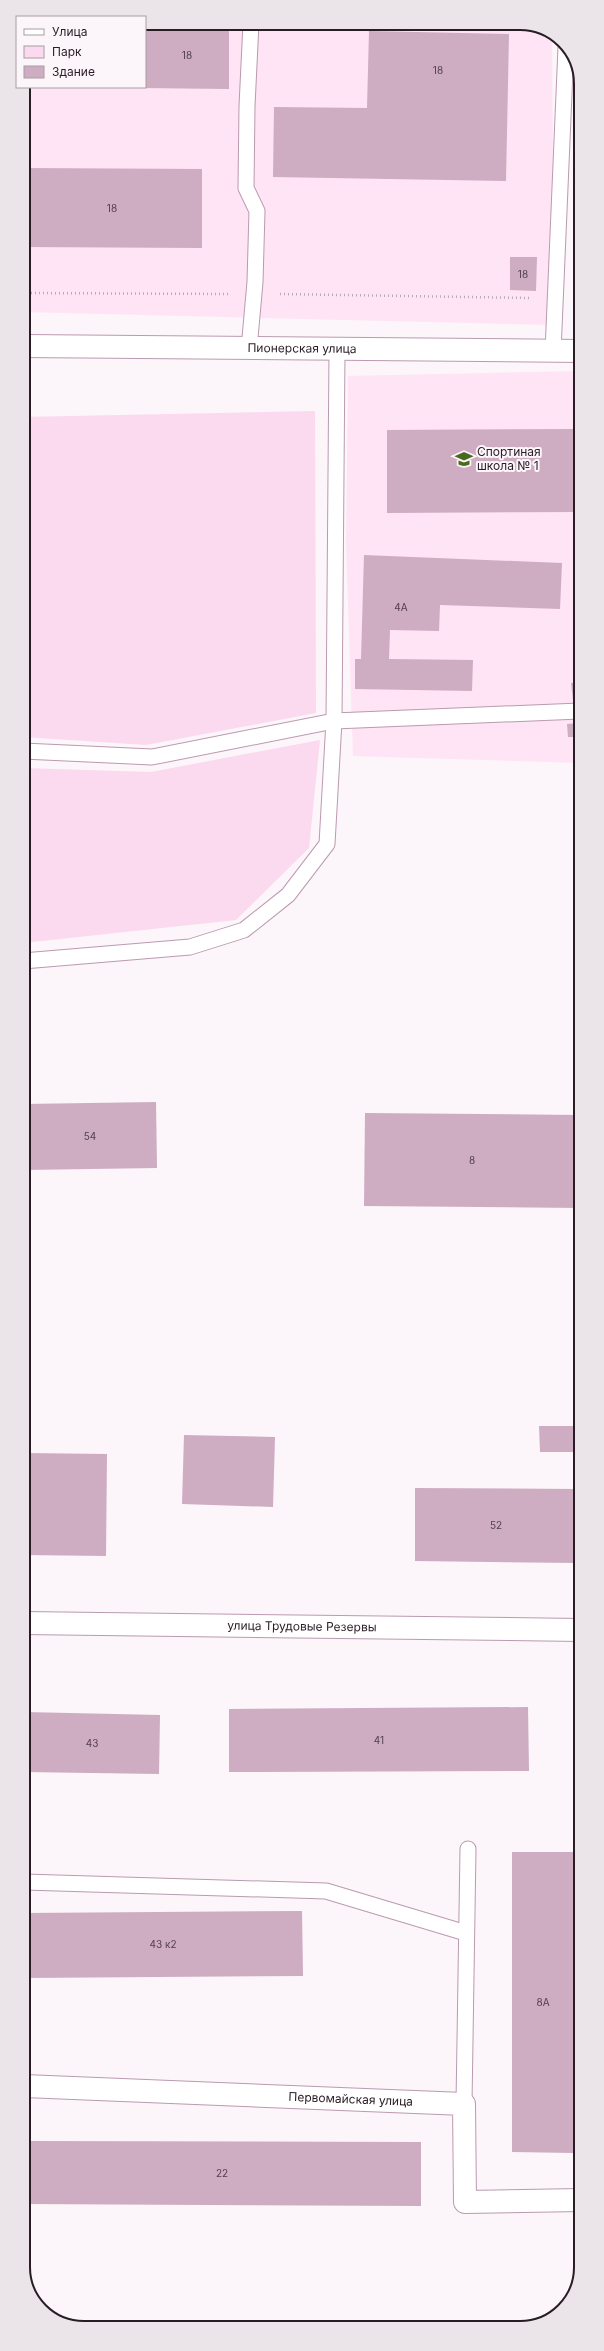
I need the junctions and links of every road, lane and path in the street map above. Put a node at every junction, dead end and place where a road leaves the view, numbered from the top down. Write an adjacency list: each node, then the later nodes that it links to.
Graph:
1 (251, 30): 4 (lane)
2 (566, 55): 5 (lane)
3 (30, 293): 4 (path)
4 (254, 294): 5 (path); 7 (lane)
5 (555, 298): 10 (lane)
6 (30, 346): 7 (street, Пионерская улица)
7 (249, 350): 8 (street, Пионерская улица)
8 (337, 351): 10 (street, Пионерская улица); 12 (lane)
9 (574, 351): 10 (street, Пионерская улица)
10 (553, 352)
11 (574, 711): 12 (lane)
12 (334, 721): 13 (lane); 14 (lane)
13 (30, 751)
14 (30, 960)
15 (30, 1623): 16 (street, улица Трудовые Резервы)
16 (574, 1630)
17 (468, 1849): 19 (lane)
18 (30, 1882): 19 (lane)
19 (466, 1933): 21 (lane)
20 (30, 2086): 21 (street, Первомайская улица)
21 (464, 2104): 22 (street)
22 (574, 2200)

